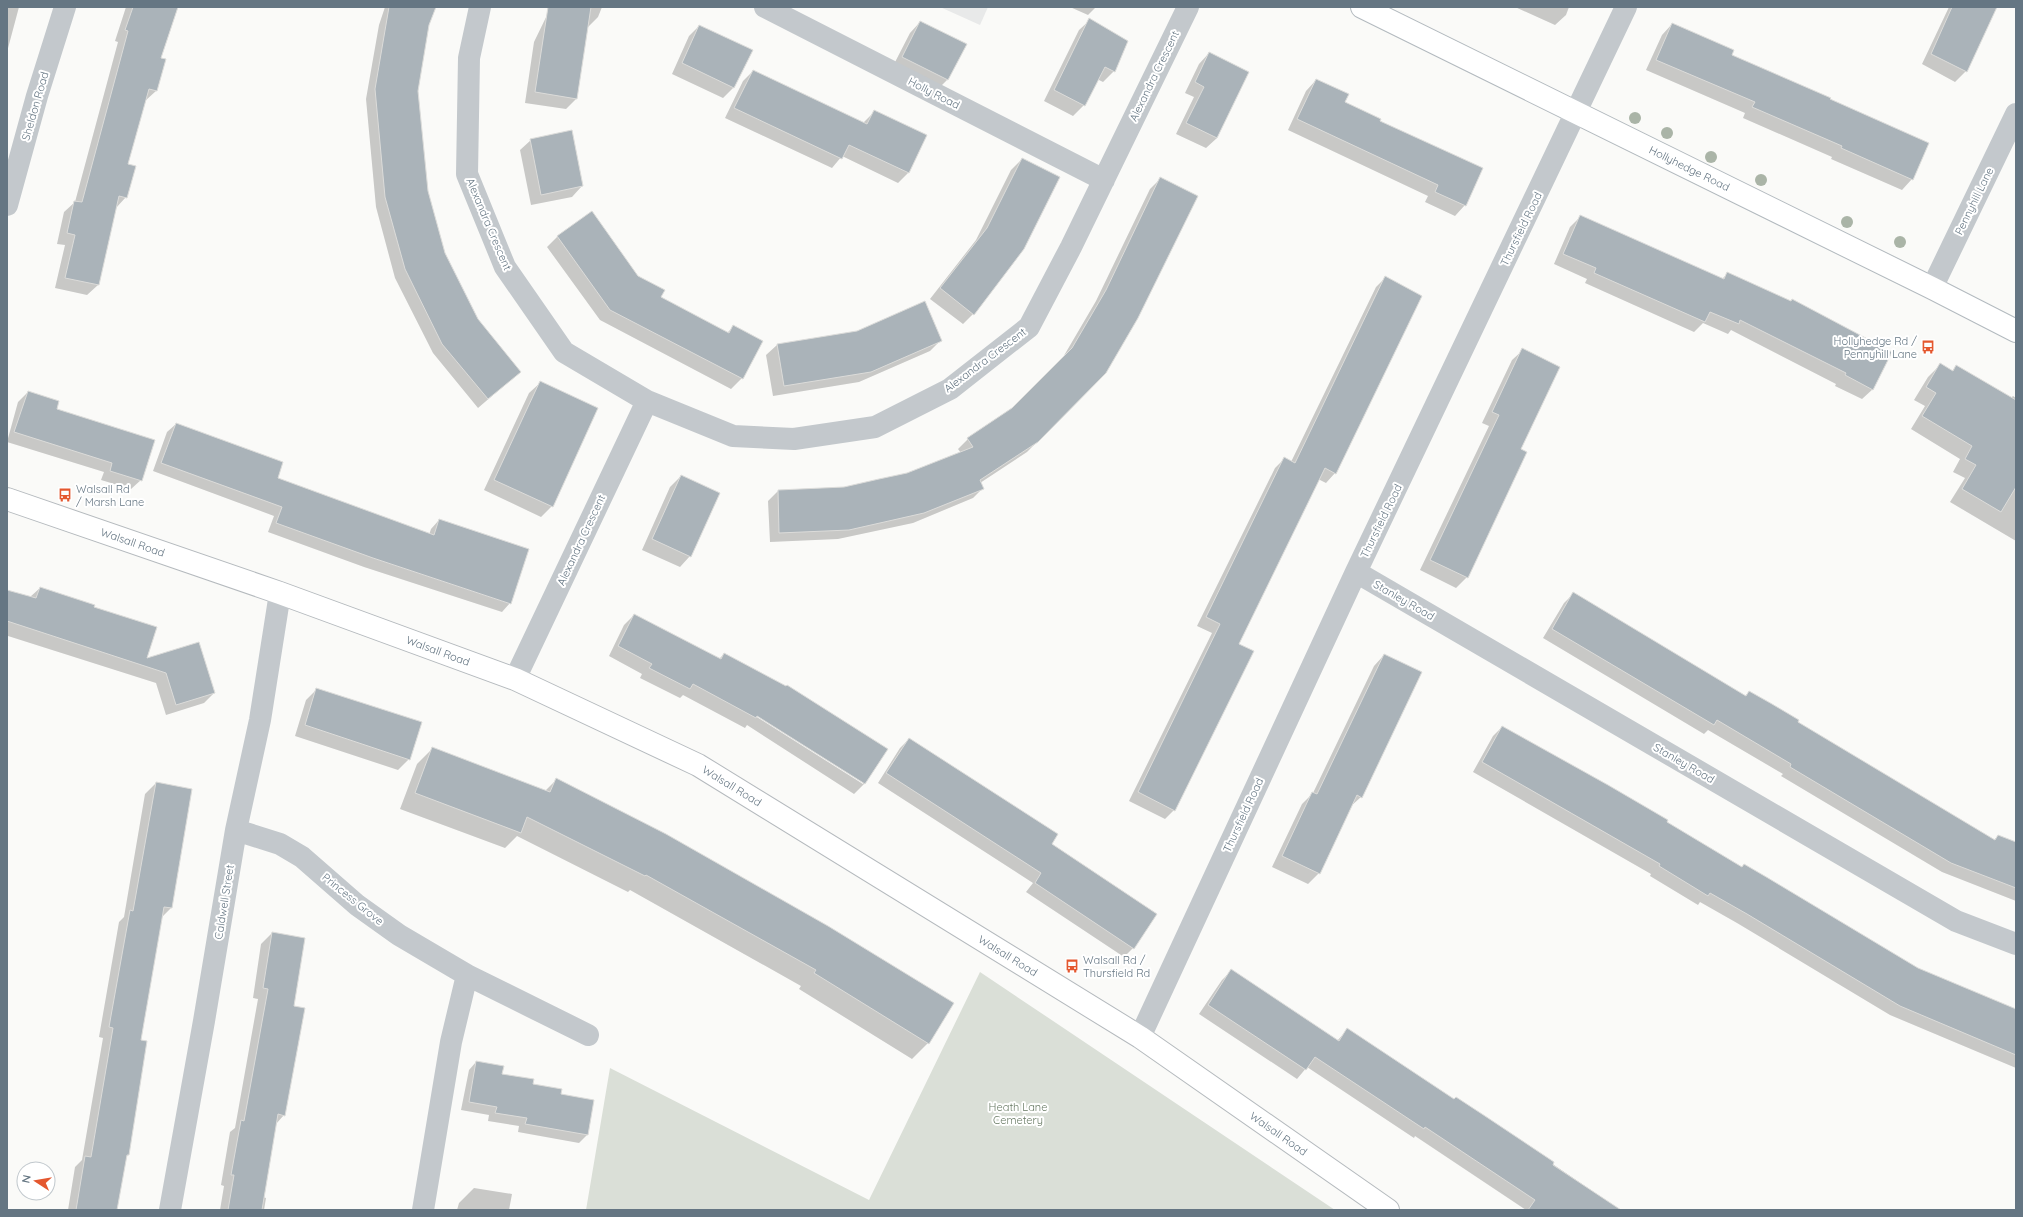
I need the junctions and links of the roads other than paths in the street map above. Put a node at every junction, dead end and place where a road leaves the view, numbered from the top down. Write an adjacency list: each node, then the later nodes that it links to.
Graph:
1 (65, 7): 10 (street, Sheldon Road)
2 (480, 7): 13 (street, Alexandra Crescent)
3 (765, 7): 9 (street, Holly Road)
4 (1188, 7): 9 (street, Alexandra Crescent)
5 (1362, 7): 7 (main road, Hollyhedge Road)
6 (1626, 7): 7 (street, Thursfield Road)
7 (1576, 112): 11 (main road, Hollyhedge Road); 15 (street, Thursfield Road)
8 (2016, 114): 11 (street, Pennyhill Lane)
9 (1104, 180): 13 (street, Alexandra Crescent)
10 (7, 205)
11 (1932, 288): 12 (main road, Hollyhedge Road)
12 (2016, 331)
13 (647, 401): 17 (street, Alexandra Crescent)
14 (7, 499): 16 (main road, Walsall Road)
15 (1356, 572): 19 (street, Stanley Road); 22 (street, Thursfield Road)
16 (280, 594): 17 (main road, Walsall Road); 18 (street, Caldwell Street)
17 (515, 679): 22 (main road, Walsall Road)
18 (236, 830): 20 (street, Princess Grove); 23 (street, Caldwell Street)
19 (2016, 944)
20 (467, 975): 21 (street, Princess Grove); 24 (street)
21 (588, 1035)
22 (1140, 1037): 25 (main road, Walsall Road)
23 (170, 1210)
24 (423, 1210)
25 (1388, 1210)

